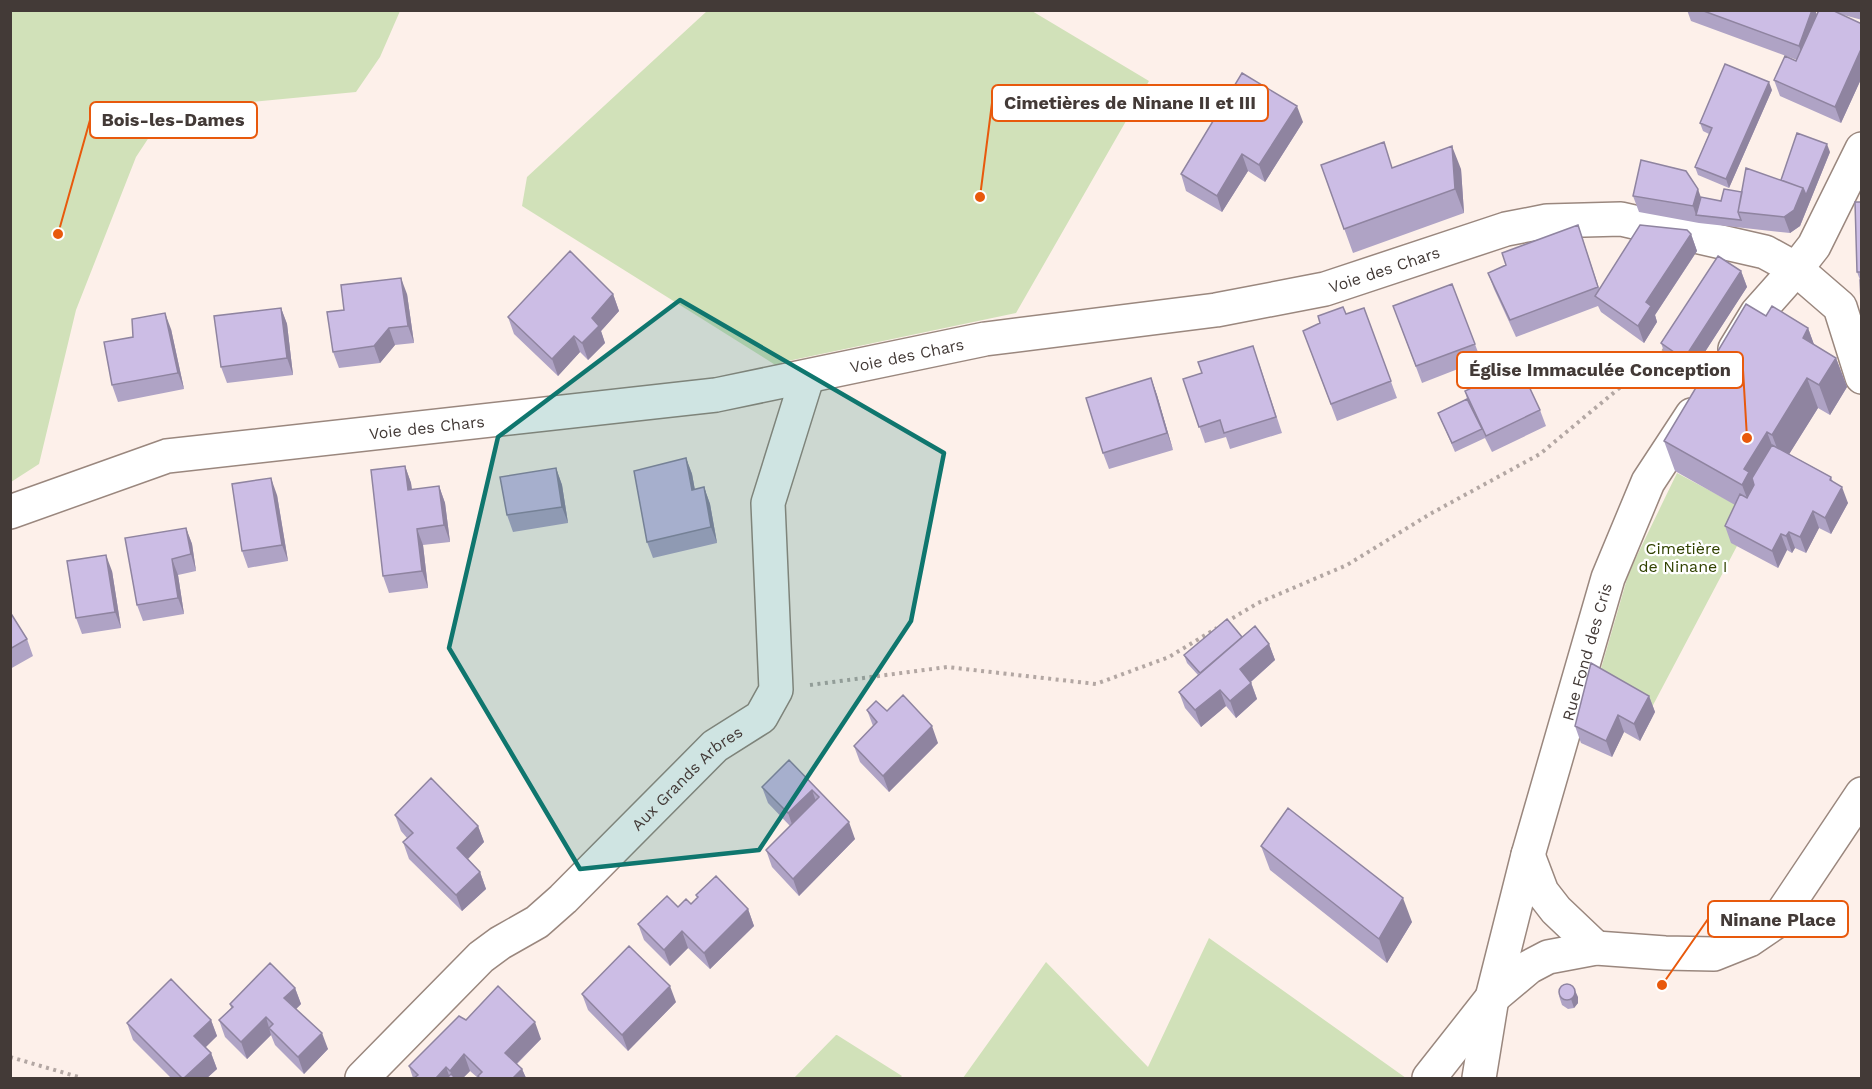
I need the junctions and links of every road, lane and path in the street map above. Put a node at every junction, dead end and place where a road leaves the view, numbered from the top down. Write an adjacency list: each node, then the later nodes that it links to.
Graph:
1 (1862, 149): 2 (street, Rue Fond des Cris)
2 (1796, 269): 4 (street, Voie des Chars); 5 (street, Voie des Chars); 9 (street, Rue Fond des Cris)
3 (1671, 339): 7 (path)
4 (1862, 377)
5 (807, 378): 6 (street, Voie des Chars); 7 (street)
6 (10, 512)
7 (776, 690): 14 (street, Aux Grands Arbres)
8 (1862, 794): 10 (street)
9 (1528, 855): 10 (street); 11 (street, Rue Fond des Cris)
10 (1596, 948): 11 (street)
11 (1492, 998): 15 (street); 16 (street, Rue Fond des Cris)
12 (10, 1057): 13 (path)
13 (82, 1078)
14 (362, 1078)
15 (1428, 1078)
16 (1479, 1078)

